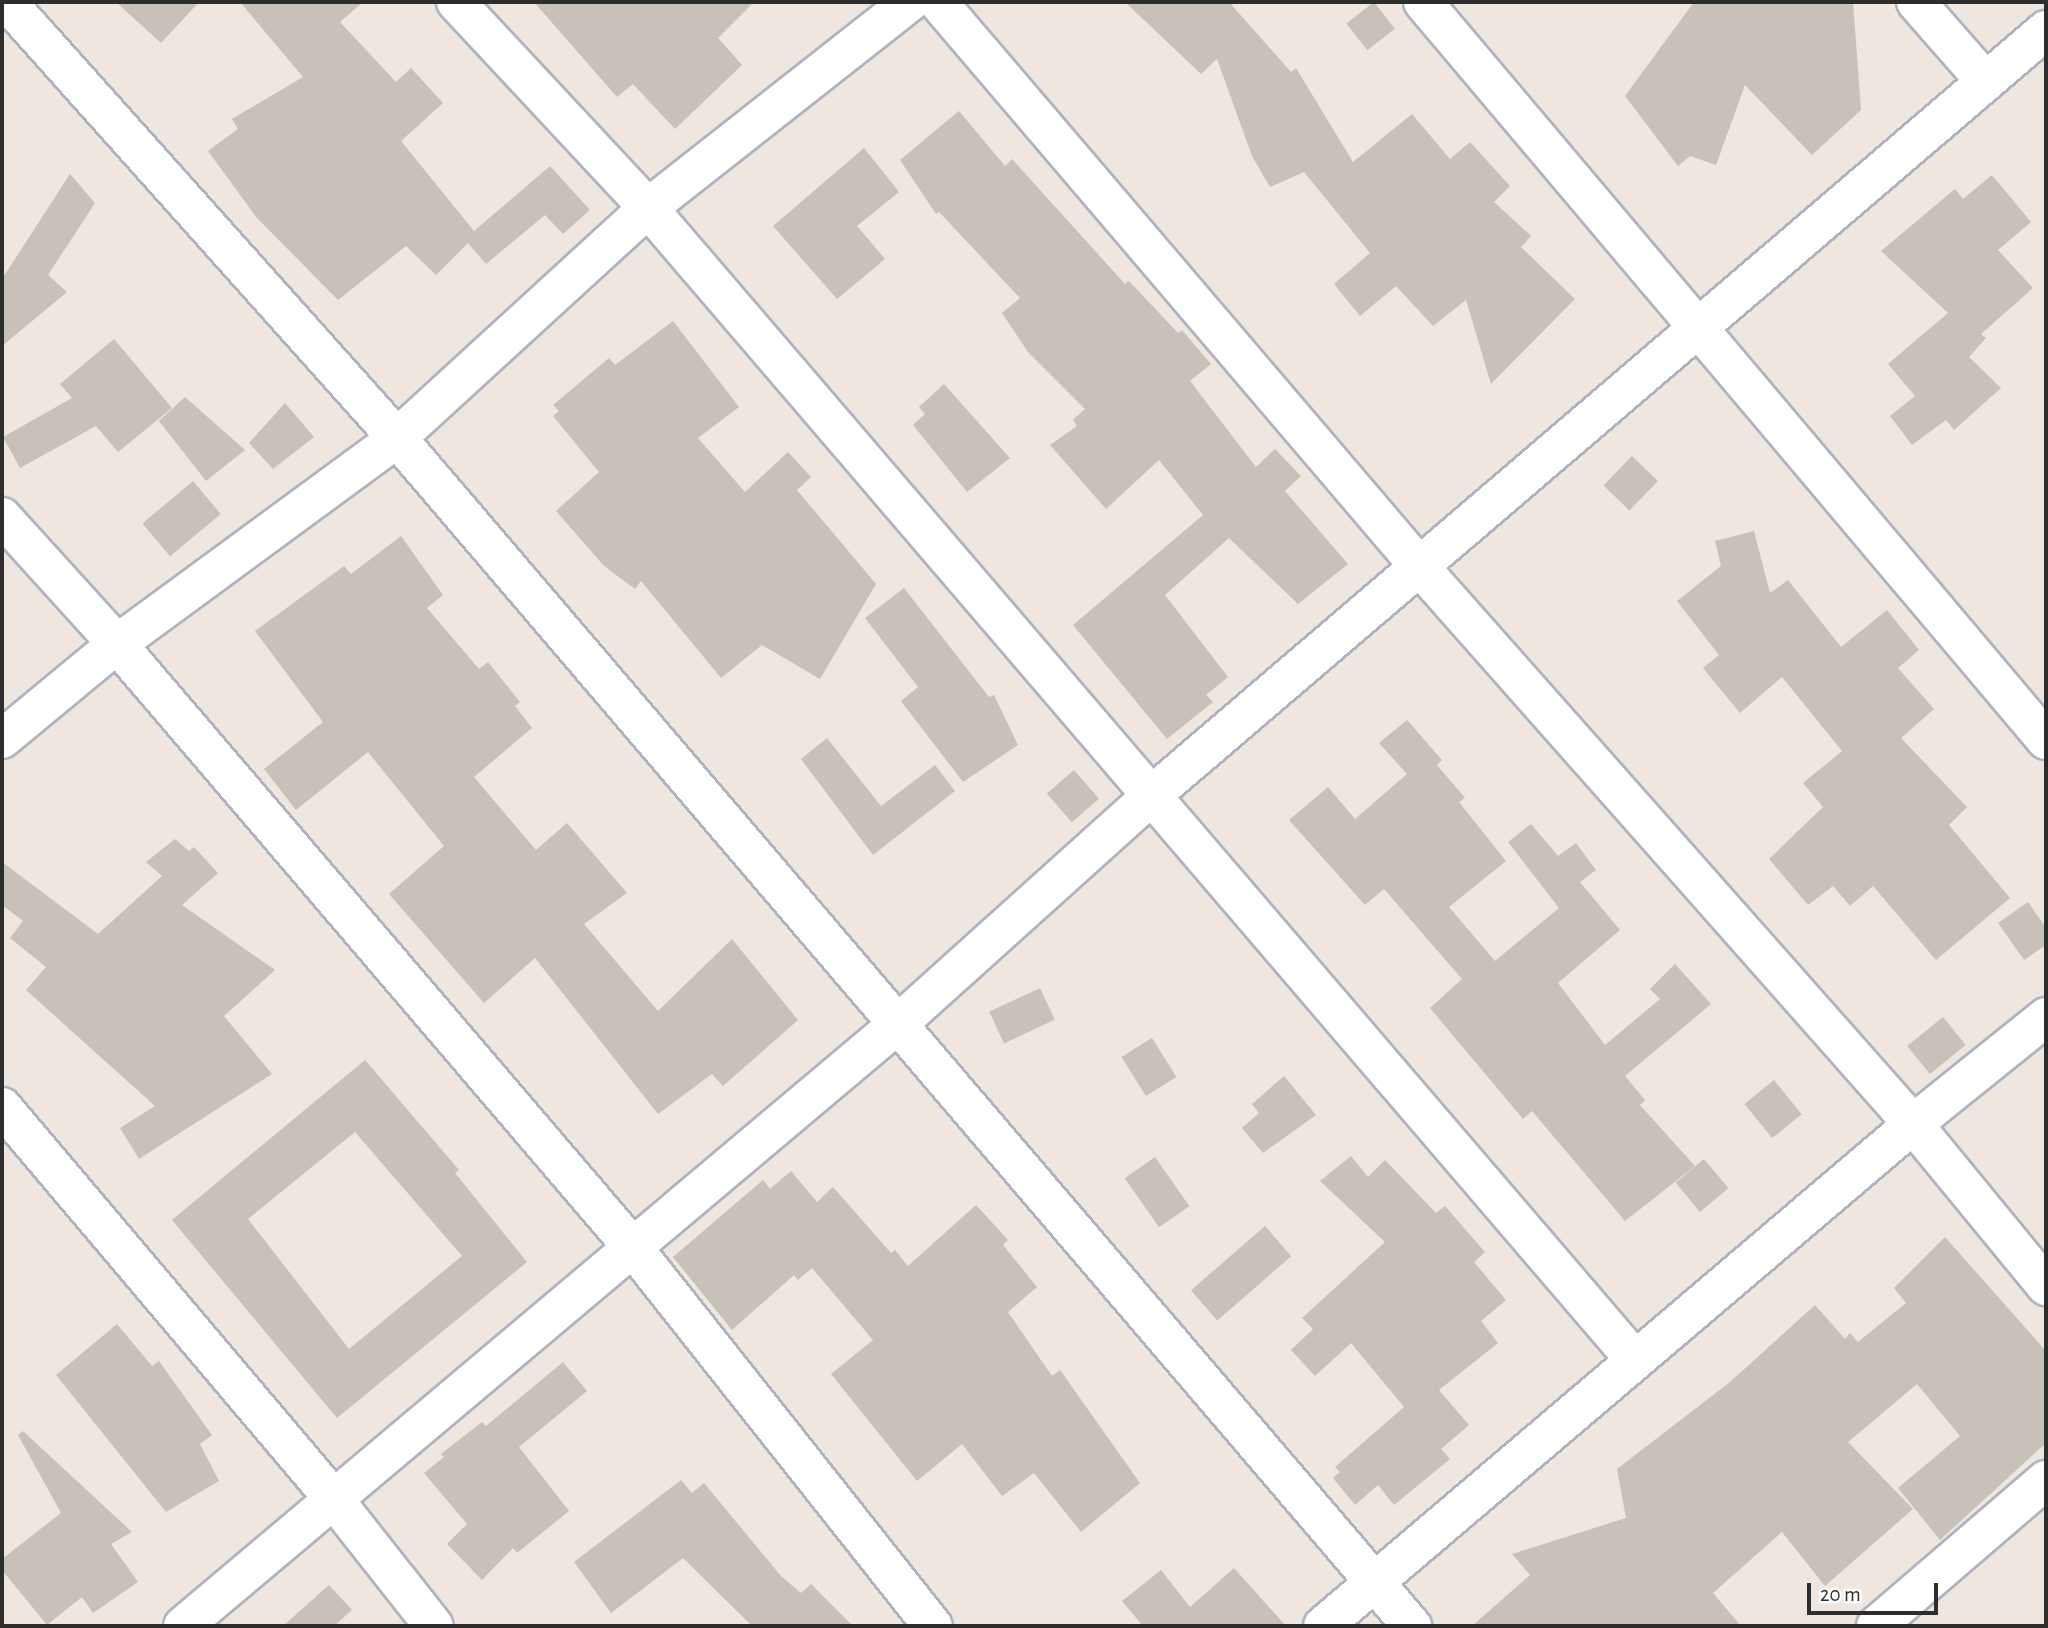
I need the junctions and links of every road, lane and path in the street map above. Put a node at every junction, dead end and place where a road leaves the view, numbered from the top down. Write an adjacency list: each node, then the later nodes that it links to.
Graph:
1 (7, 2): 11 (street)
2 (456, 2): 9 (street)
3 (910, 2): 9 (street)
4 (938, 2): 13 (street)
5 (1423, 2): 10 (street)
6 (1916, 2): 8 (street)
7 (2046, 30): 8 (street)
8 (1986, 82): 10 (street)
9 (648, 208): 11 (street); 17 (street)
10 (1701, 329): 13 (street); 16 (street)
11 (397, 438): 14 (street); 19 (street)
12 (2, 517): 14 (street)
13 (1419, 566): 17 (street); 21 (street)
14 (117, 644): 15 (street); 22 (street)
15 (2, 738)
16 (2046, 740)
17 (1152, 795): 19 (street); 24 (street)
18 (2046, 1017): 21 (street)
19 (898, 1024): 22 (street); 27 (street)
20 (2, 1107): 26 (street)
21 (1913, 1125): 23 (street); 24 (street)
22 (635, 1249): 26 (street); 30 (street)
23 (2046, 1286)
24 (1635, 1360): 27 (street)
25 (2046, 1480): 33 (street)
26 (332, 1497): 28 (street); 29 (street)
27 (1374, 1582): 31 (street); 32 (street)
28 (183, 1626)
29 (434, 1626)
30 (933, 1626)
31 (1323, 1626)
32 (1412, 1626)
33 (1876, 1626)

